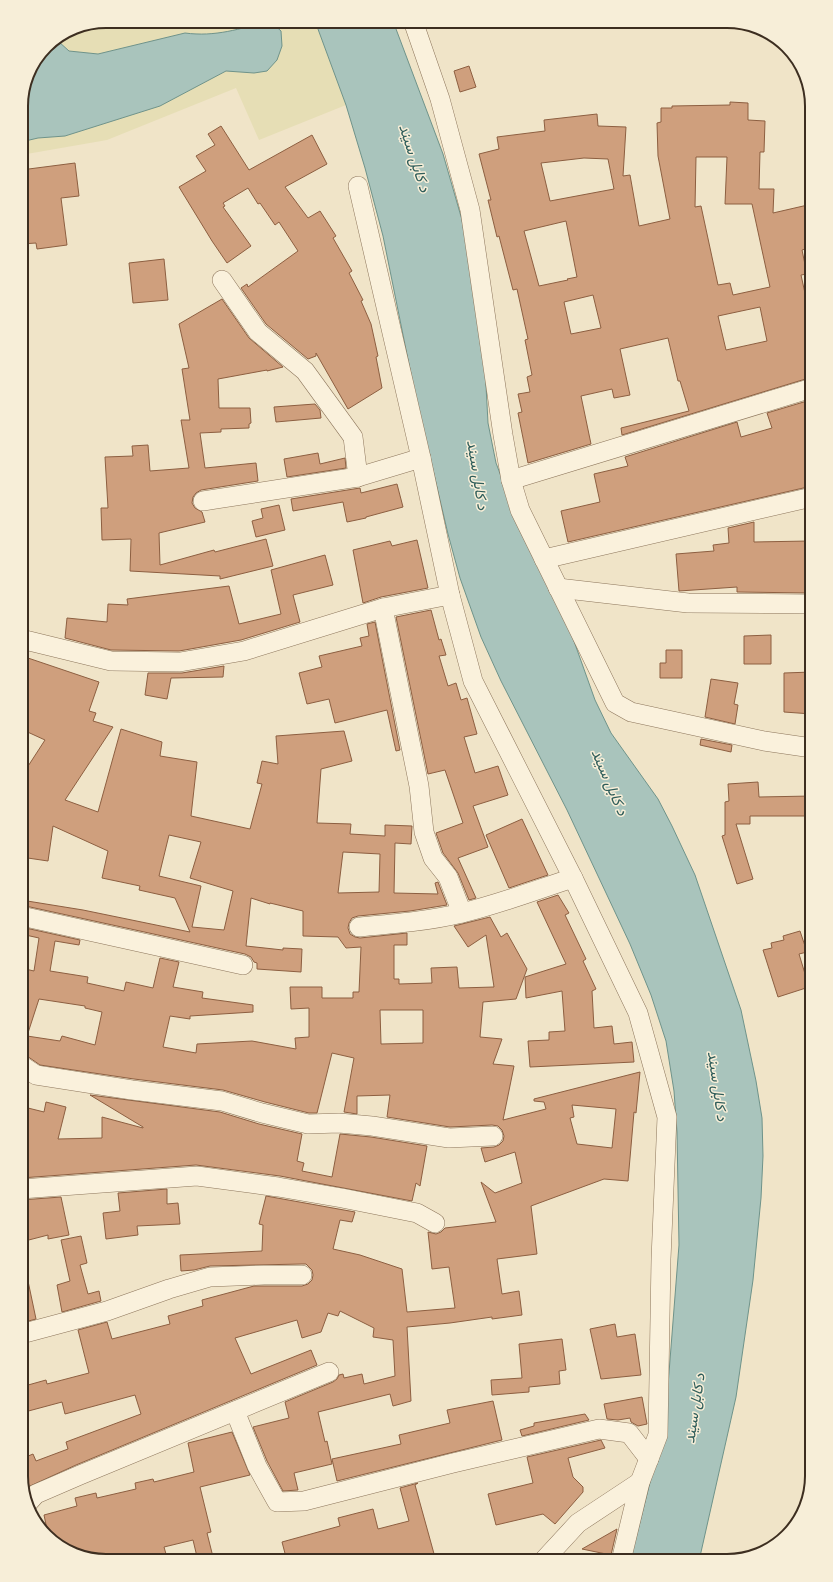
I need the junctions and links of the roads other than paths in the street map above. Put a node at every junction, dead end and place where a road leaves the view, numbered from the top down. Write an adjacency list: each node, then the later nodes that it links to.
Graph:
1 (415, 28): 7 (street)
2 (358, 186): 5 (street)
3 (222, 280): 6 (street)
4 (805, 390): 7 (street)
5 (421, 458): 6 (street); 12 (street)
6 (358, 477): 9 (street)
7 (511, 480): 10 (street)
8 (805, 499): 10 (street)
9 (203, 501)
10 (544, 559): 11 (street)
11 (558, 588): 13 (street); 16 (street)
12 (450, 595): 14 (street); 17 (street)
13 (805, 604)
14 (383, 608): 15 (street); 18 (street)
15 (28, 640)
16 (805, 747)
17 (573, 878): 18 (street); 30 (street)
18 (462, 913): 20 (street)
19 (28, 918): 21 (street)
20 (360, 927)
21 (243, 966)
22 (28, 1070): 23 (street)
23 (494, 1136)
24 (28, 1188): 25 (street)
25 (435, 1223)
26 (302, 1275): 27 (street)
27 (28, 1332)
28 (329, 1372): 29 (street)
29 (235, 1412): 30 (street); 32 (street)
30 (649, 1459): 31 (street)
31 (640, 1482): 33 (street); 34 (street)
32 (31, 1499)
33 (550, 1554)
34 (623, 1554)

